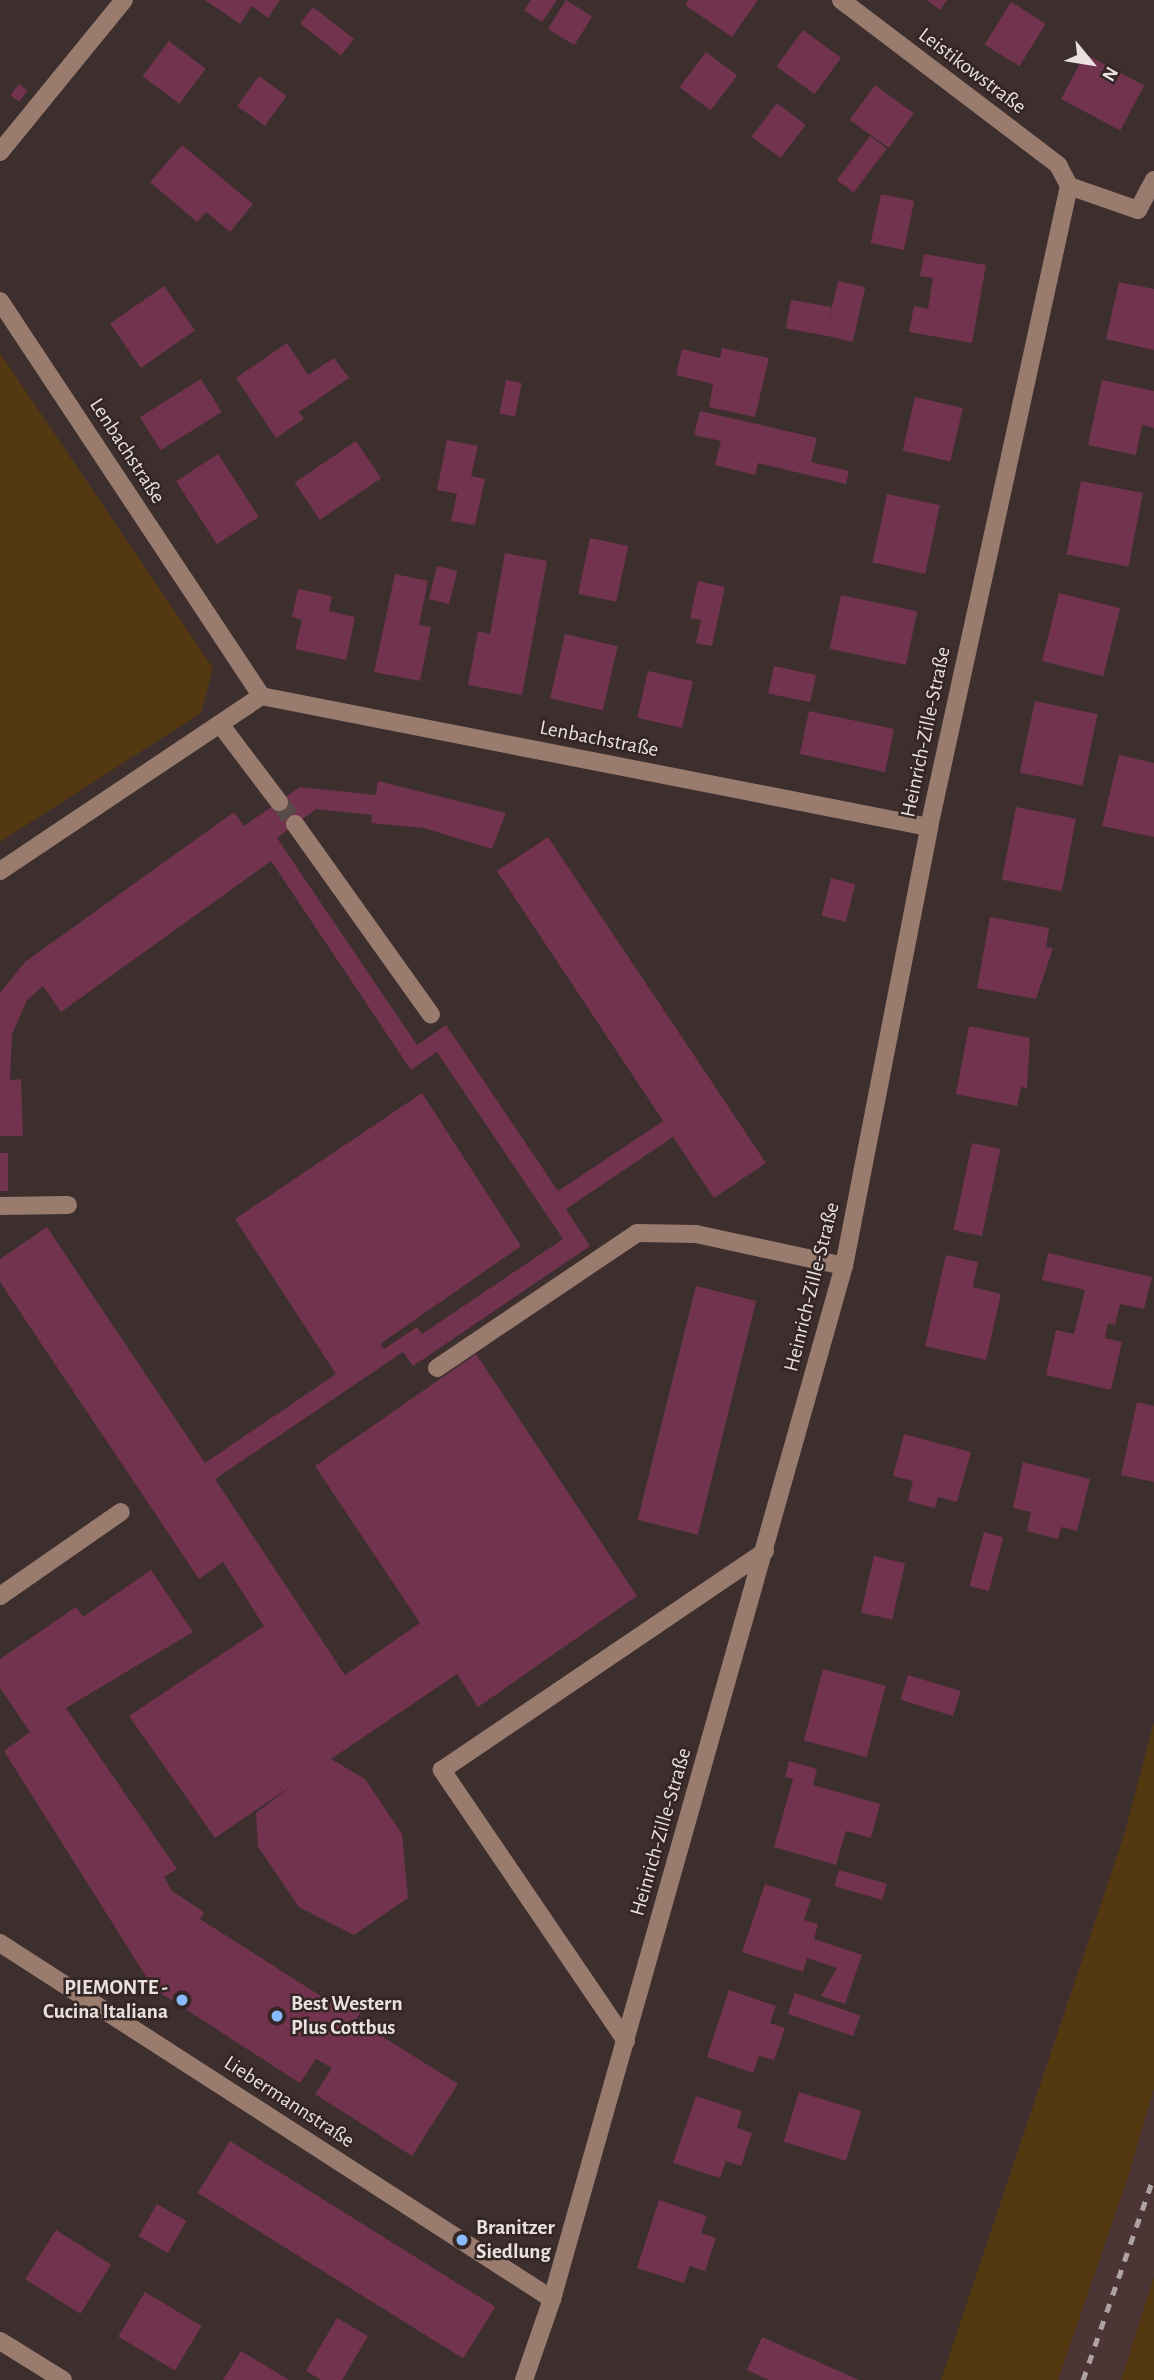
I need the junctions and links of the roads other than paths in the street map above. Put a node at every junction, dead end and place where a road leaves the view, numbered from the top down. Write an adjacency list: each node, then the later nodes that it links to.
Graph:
1 (124, 0): 3 (street)
2 (841, 0): 5 (street, Leistikowstraße)
3 (0, 152)
4 (1154, 180): 5 (street)
5 (1069, 186): 11 (street, Heinrich-Zille-Straße)
6 (0, 301): 7 (street, Lenbachstraße)
7 (261, 696): 8 (street); 11 (street, Lenbachstraße)
8 (220, 724): 9 (street); 12 (street)
9 (279, 802)
10 (295, 824): 13 (street)
11 (929, 827): 16 (street, Heinrich-Zille-Straße)
12 (0, 871)
13 (431, 1015)
14 (68, 1205): 15 (street)
15 (0, 1206)
16 (844, 1266): 17 (street); 19 (street, Heinrich-Zille-Straße)
17 (437, 1368)
18 (121, 1512): 20 (street)
19 (765, 1551): 22 (street, Heinrich-Zille-Straße); 22 (street)
20 (0, 1596)
21 (0, 1943): 23 (street, Liebermannstraße)
22 (626, 2041): 23 (street, Heinrich-Zille-Straße)
23 (552, 2299): 26 (street, Heinrich-Zille-Straße)
24 (0, 2341): 25 (street)
25 (63, 2380)
26 (524, 2380)

